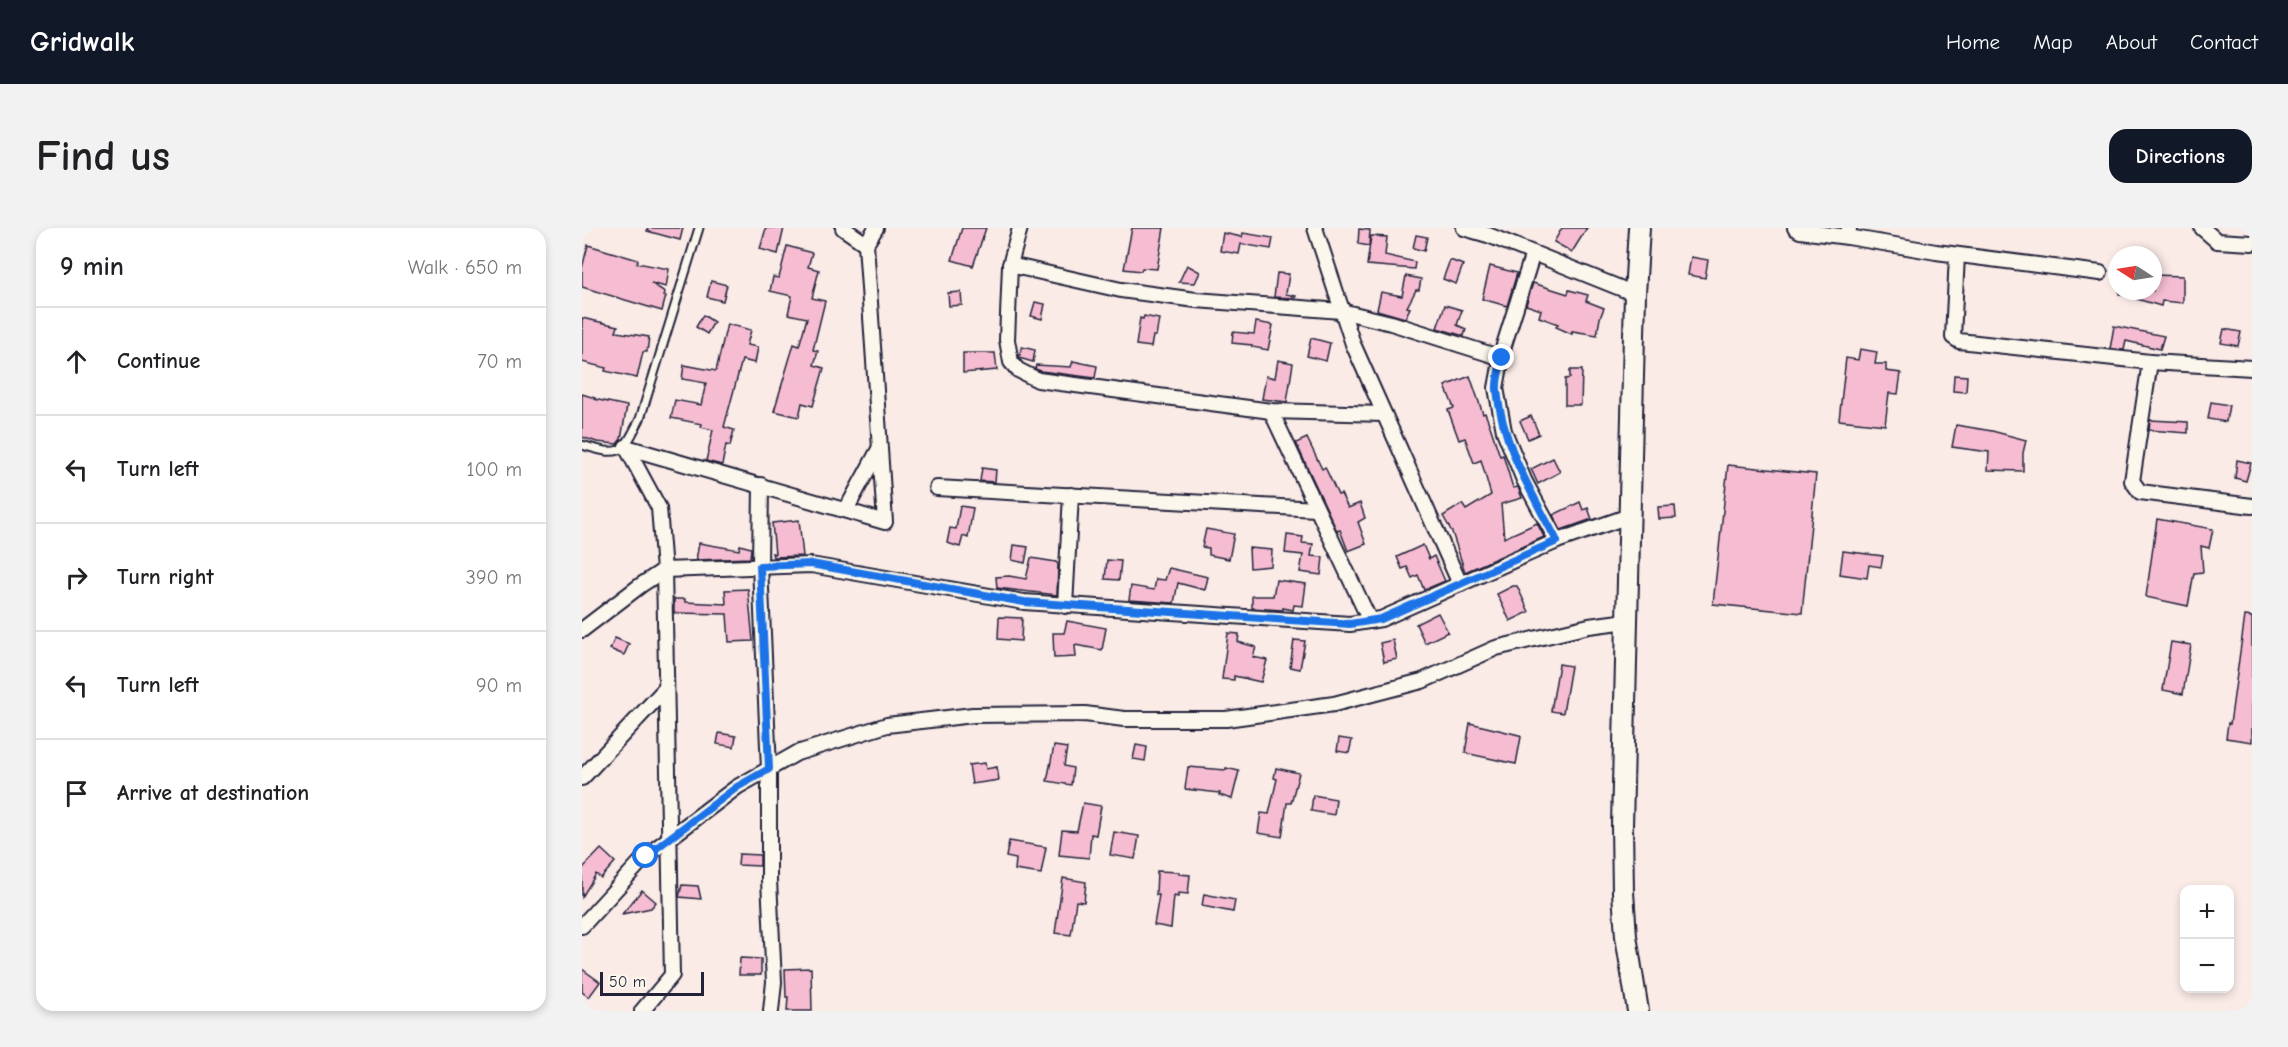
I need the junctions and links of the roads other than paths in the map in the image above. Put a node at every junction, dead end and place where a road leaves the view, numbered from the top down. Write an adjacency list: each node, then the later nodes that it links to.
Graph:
1 (699, 228): 25 (lane)
2 (843, 228): 12 (street)
3 (876, 228): 12 (street)
4 (1020, 228): 15 (street)
5 (1315, 228): 18 (street)
6 (1464, 228): 13 (street)
7 (1795, 228): 10 (street)
8 (2202, 228): 11 (street)
9 (1636, 232): 17 (main road)
10 (1849, 233): 14 (street)
11 (2252, 243)
12 (866, 244): 26 (street)
13 (1533, 253): 17 (street); 19 (street)
14 (1957, 255): 16 (street); 20 (street)
15 (1010, 265): 18 (street); 22 (street)
16 (2100, 273)
17 (1635, 294): 33 (main road)
18 (1341, 311): 19 (street); 23 (street)
19 (1502, 358): 34 (street)
20 (2150, 362): 21 (street); 30 (street)
21 (2252, 368)
22 (1271, 411): 23 (street); 31 (street)
23 (1384, 414): 37 (street)
24 (582, 445): 25 (lane)
25 (626, 447): 27 (street); 36 (street)
26 (880, 448): 32 (street); 32 (street)
27 (760, 486): 32 (street); 35 (street)
28 (937, 488): 29 (street)
29 (1071, 495): 31 (street); 38 (street)
30 (2252, 506)
31 (1316, 509): 39 (street)
32 (846, 510)
33 (1629, 516): 34 (street); 40 (main road)
34 (1557, 541): 37 (street)
35 (760, 566): 36 (street); 38 (street); 43 (street)
36 (664, 570): 41 (street); 42 (street)
37 (1460, 584): 39 (street)
38 (1065, 606): 39 (street)
39 (1370, 621)
40 (1627, 621): 43 (street); 49 (main road)
41 (582, 630)
42 (666, 688): 44 (street); 45 (street)
43 (769, 769): 45 (street); 48 (street)
44 (582, 778)
45 (669, 838): 46 (street); 47 (street)
46 (582, 926)
47 (642, 1011)
48 (771, 1011)
49 (1638, 1011)

